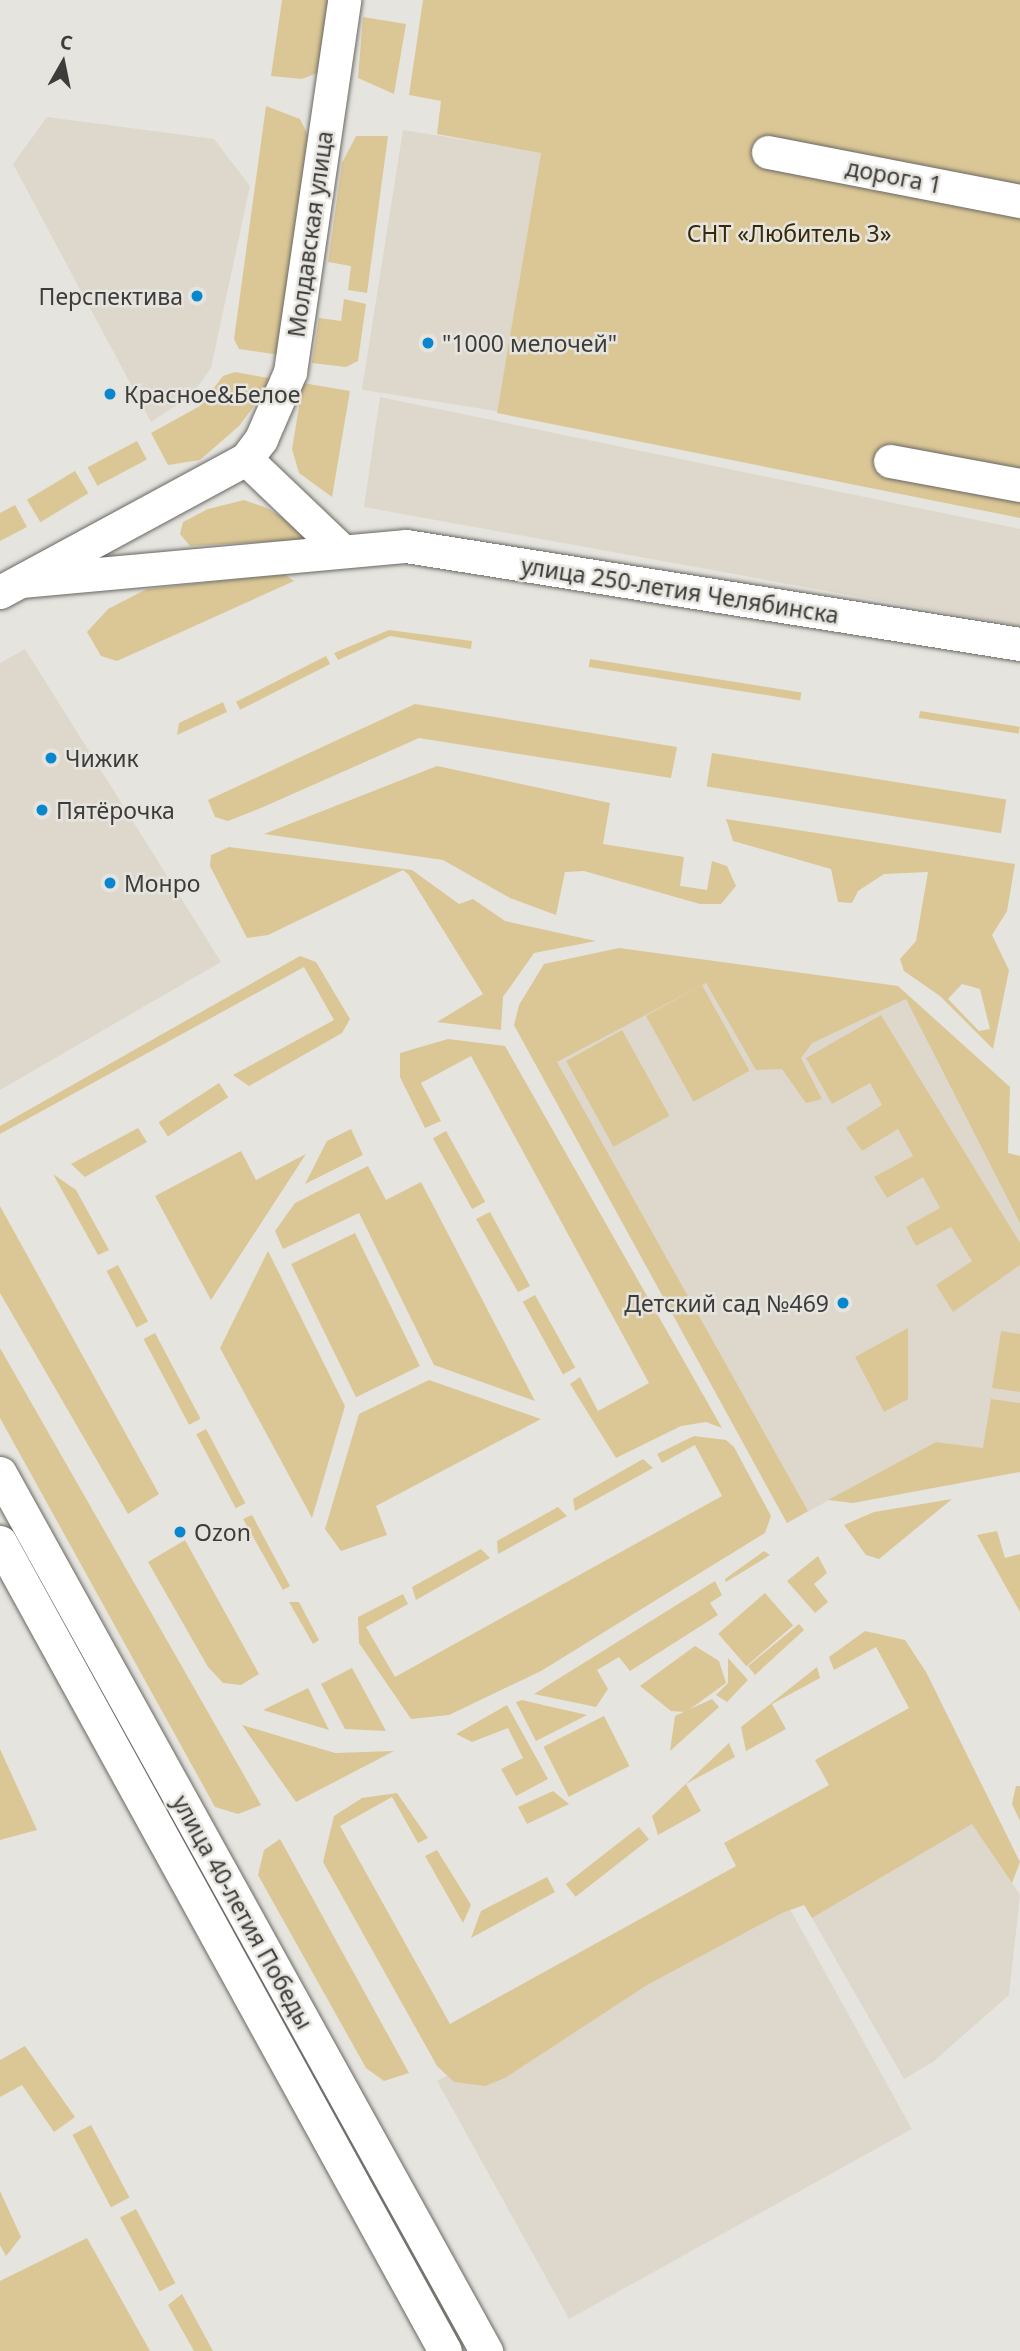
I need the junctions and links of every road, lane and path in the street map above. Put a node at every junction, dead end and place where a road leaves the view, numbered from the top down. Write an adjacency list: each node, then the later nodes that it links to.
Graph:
1 (345, 0): 4 (street, Молдавская улица)
2 (768, 152): 3 (street, дорога 1)
3 (1020, 201)
4 (246, 458): 7 (street); 8 (street, улица 250-летия Челябинска)
5 (891, 461): 6 (street)
6 (1020, 485)
7 (339, 548): 8 (street, улица 250-летия Челябинска); 9 (street, улица 250-летия Челябинска)
8 (10, 587)
9 (1020, 644)
10 (0, 1474): 12 (street, улица 40-летия Победы)
11 (0, 1542): 13 (street, улица 40-летия Победы)
12 (191, 1820): 13 (street); 14 (street, улица 40-летия Победы)
13 (162, 1834): 15 (street, улица 40-летия Победы)
14 (213, 1859): 15 (street); 17 (street, улица 40-летия Победы)
15 (185, 1876): 16 (street, улица 40-летия Победы)
16 (445, 2351)
17 (485, 2351)

